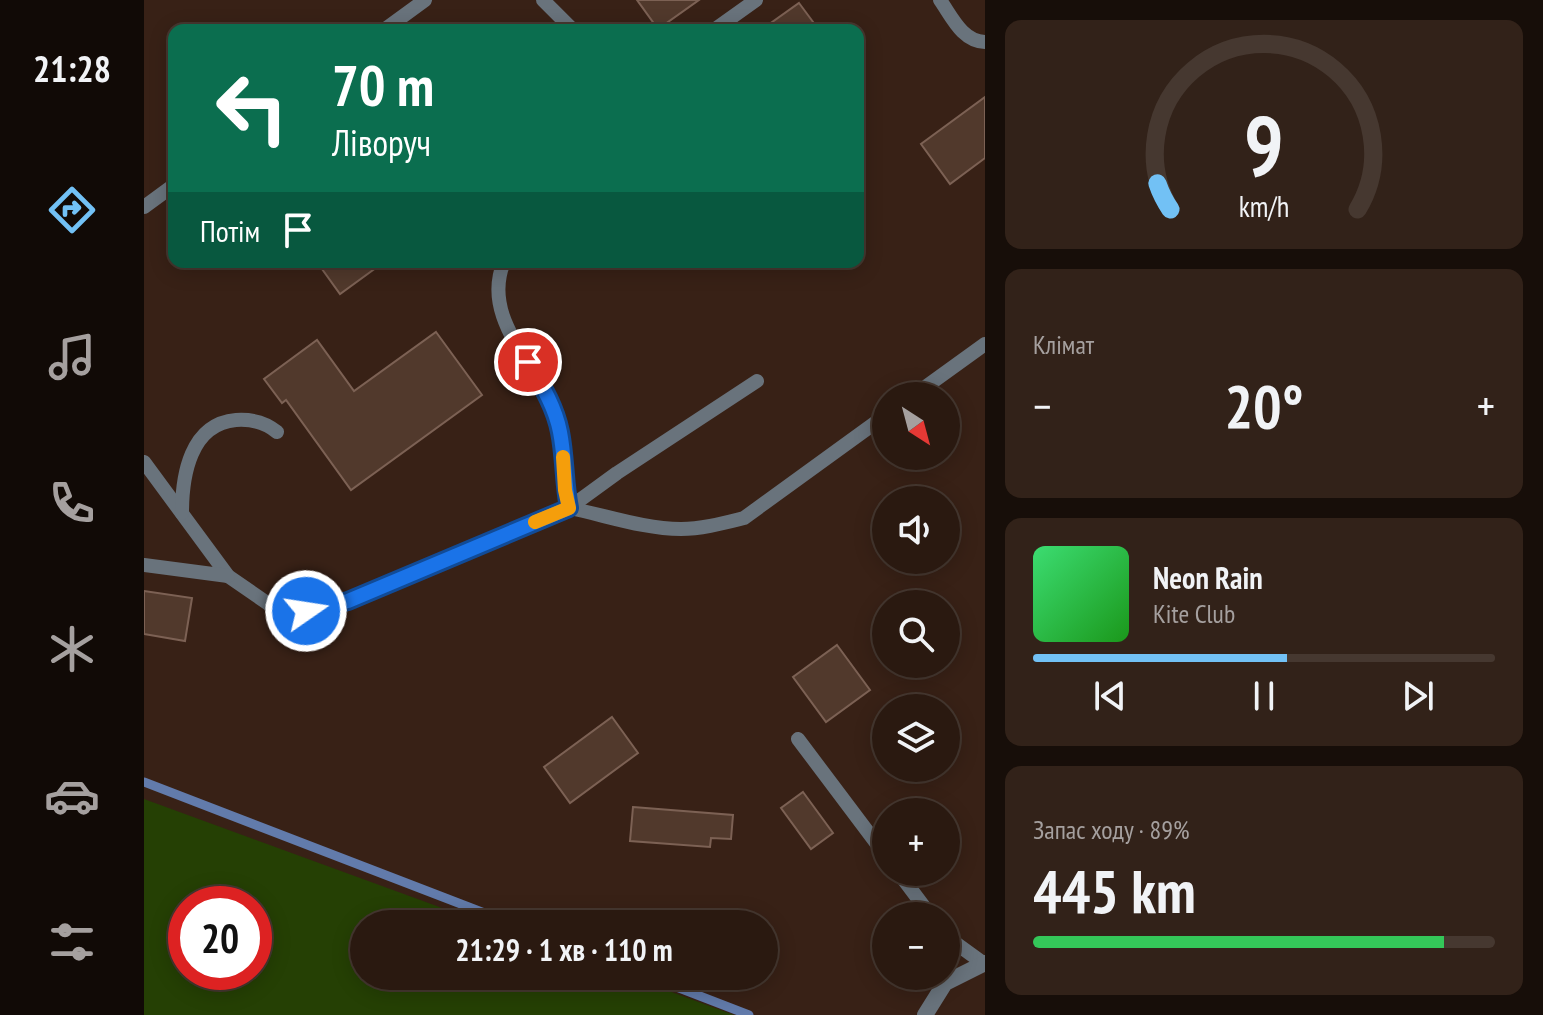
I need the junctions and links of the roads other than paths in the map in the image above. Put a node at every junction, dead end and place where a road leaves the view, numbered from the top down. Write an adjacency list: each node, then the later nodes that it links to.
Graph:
1 (425, 0): 5 (lane)
2 (543, 0): 6 (lane)
3 (756, 0): 7 (lane)
4 (940, 0): 8 (lane)
5 (392, 24)
6 (567, 24)
7 (722, 24)
8 (985, 42)
9 (168, 189): 10 (lane)
10 (144, 207)
11 (502, 268): 18 (lane)
12 (985, 344): 14 (lane)
13 (757, 381): 18 (lane)
14 (932, 382)
15 (872, 425): 18 (lane)
16 (277, 432): 19 (lane)
17 (144, 462): 19 (lane)
18 (569, 508): 21 (lane)
19 (182, 514): 21 (lane)
20 (144, 565): 21 (lane)
21 (228, 576)
22 (798, 739): 23 (lane)
23 (872, 837)
24 (960, 946): 25 (lane)
25 (984, 963): 26 (street)
26 (925, 1015)

